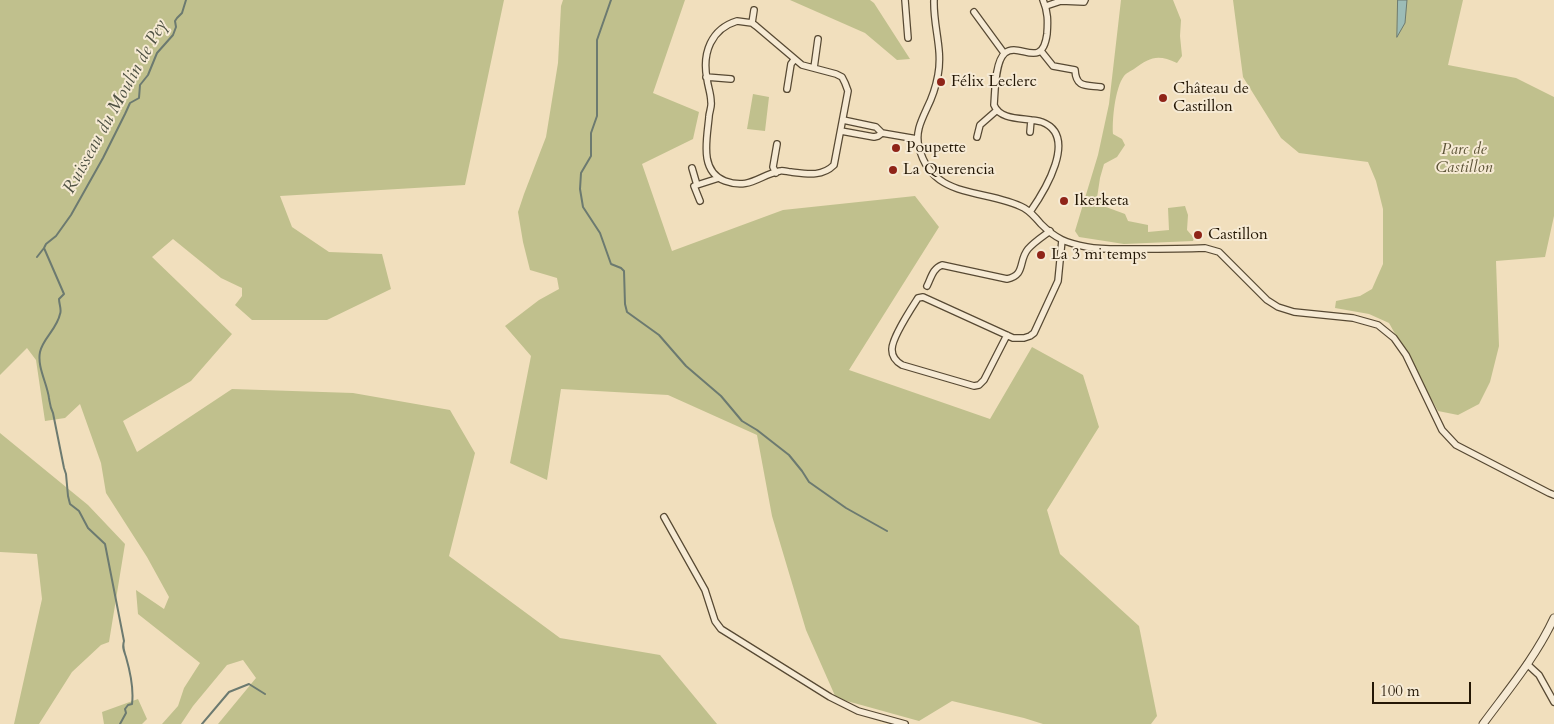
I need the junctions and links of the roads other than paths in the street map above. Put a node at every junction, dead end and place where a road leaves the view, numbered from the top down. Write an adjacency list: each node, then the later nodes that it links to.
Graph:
1 (905, 0): 9 (street)
2 (934, 0): 28 (street)
3 (1043, 0): 5 (street)
4 (1085, 0): 5 (street)
5 (1046, 6): 11 (street)
6 (754, 10): 8 (street)
7 (974, 12): 12 (street)
8 (752, 23): 13 (street); 15 (street)
9 (908, 38)
10 (818, 39): 14 (street)
11 (1041, 51): 12 (street); 17 (street)
12 (1004, 53): 19 (street)
13 (794, 60): 14 (street); 18 (street)
14 (814, 68): 20 (street)
15 (706, 78): 16 (street); 32 (street)
16 (731, 80)
17 (1101, 87)
18 (787, 89)
19 (996, 111): 21 (street); 27 (street)
20 (843, 120): 22 (street); 23 (street)
21 (1031, 120): 24 (street); 35 (street)
22 (863, 125): 25 (street); 26 (street)
23 (841, 131): 26 (street); 31 (street)
24 (1030, 132)
25 (882, 133): 26 (street); 28 (street)
26 (862, 134)
27 (977, 137)
28 (917, 139): 35 (street)
29 (777, 144): 31 (street)
30 (692, 168): 33 (street)
31 (776, 173): 32 (street)
32 (719, 178): 33 (street)
33 (697, 185): 34 (street)
34 (700, 201)
35 (1030, 212): 36 (street)
36 (1050, 231): 37 (street); 38 (street)
37 (1062, 240): 39 (street); 40 (street)
38 (927, 286)
39 (1007, 335): 39 (street)
40 (1554, 495)
41 (664, 517): 45 (street)
42 (1554, 618): 43 (street)
43 (1527, 664): 44 (street); 46 (street)
44 (1554, 702)
45 (905, 724)
46 (1483, 724)

